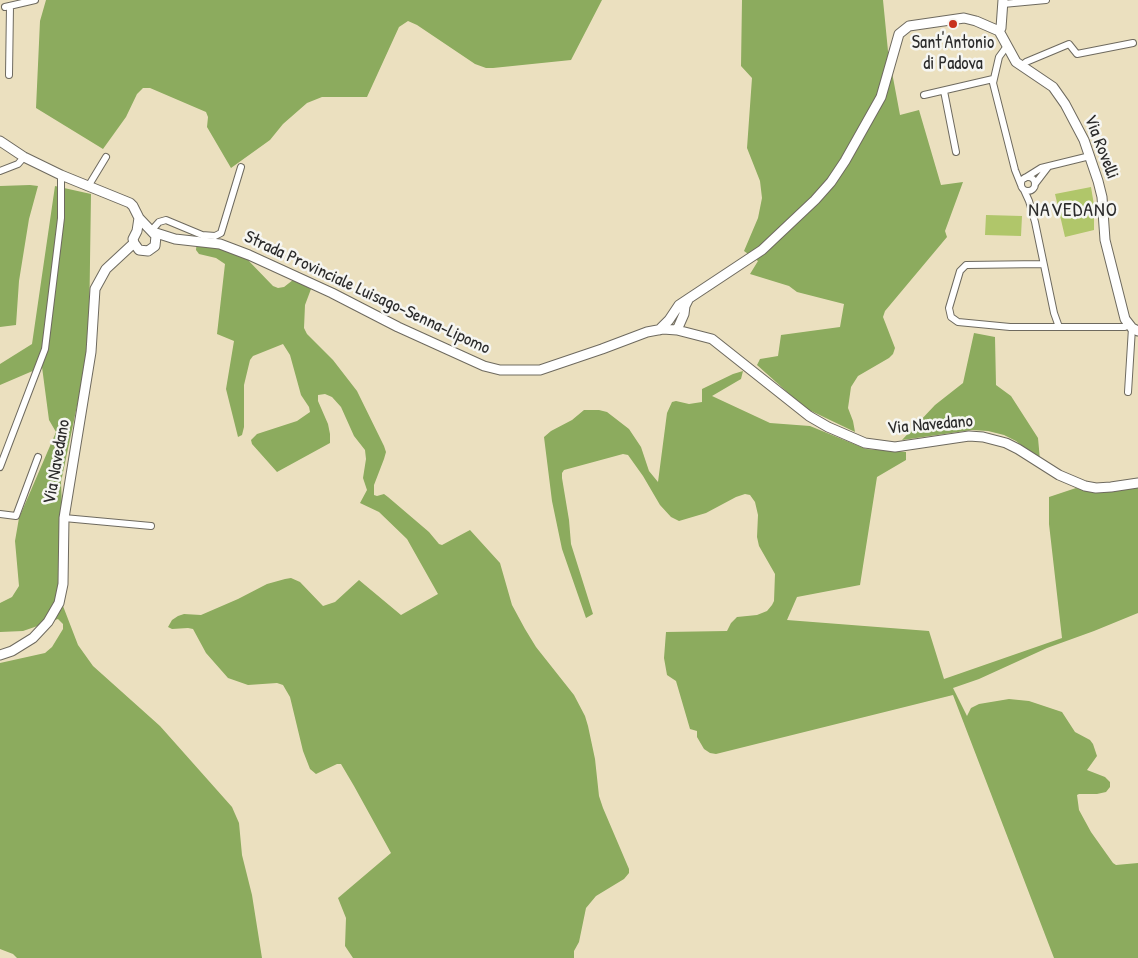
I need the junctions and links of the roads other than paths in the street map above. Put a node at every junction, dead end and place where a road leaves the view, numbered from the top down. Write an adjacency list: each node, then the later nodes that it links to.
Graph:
1 (35, 0): 3 (street)
2 (1046, 0): 4 (street)
3 (21, 2): 9 (street)
4 (1003, 2): 5 (street)
5 (999, 31): 7 (street, Via Rovelli); 34 (street)
6 (1132, 43): 8 (street)
7 (1007, 46): 8 (street, Via Rovelli); 10 (street)
8 (1021, 66): 15 (street, Via Rovelli)
9 (8, 75)
10 (993, 79): 11 (street); 25 (street)
11 (944, 91): 12 (street); 14 (street)
12 (924, 95)
13 (0, 142): 16 (street)
14 (956, 152)
15 (1090, 156): 18 (street); 38 (street, Via Rovelli)
16 (24, 157): 20 (street); 21 (street)
17 (106, 157): 23 (street)
18 (1049, 166): 22 (street); 24 (street)
19 (241, 167): 29 (street)
20 (0, 170)
21 (61, 175): 23 (street); 44 (street)
22 (1025, 178): 24 (street); 25 (street)
23 (89, 186): 27 (street)
24 (1034, 187): 25 (street); 26 (street)
25 (1023, 188): 26 (street)
26 (1029, 201): 33 (street)
27 (139, 218): 28 (street); 29 (street)
28 (137, 231): 29 (street); 32 (street)
29 (151, 231): 30 (street, Strada Provinciale Luisago-Senna-Lipomo); 31 (street)
30 (175, 239): 31 (street, Strada Provinciale Luisago-Senna-Lipomo); 39 (street, Strada Provinciale Luisago-Senna-Lipomo)
31 (156, 243): 32 (street)
32 (136, 247): 47 (street, Via Navedano)
33 (1043, 264): 37 (street); 37 (street)
34 (691, 297): 35 (street); 36 (street)
35 (672, 314): 39 (street); 40 (street)
36 (684, 314): 40 (street); 41 (street)
37 (1059, 327): 38 (street)
38 (1133, 328): 42 (street, Via Rovelli)
39 (658, 330): 40 (street, Strada Provinciale Luisago-Senna-Lipomo)
40 (677, 330): 41 (street, Strada Provinciale Luisago-Senna-Lipomo)
41 (699, 334): 45 (street, Via Navedano)
42 (1128, 392)
43 (38, 457): 46 (street)
44 (0, 467)
45 (1138, 484)
46 (0, 514)
47 (64, 518): 48 (street); 49 (street, Via Navedano)
48 (151, 526)
49 (0, 655)

